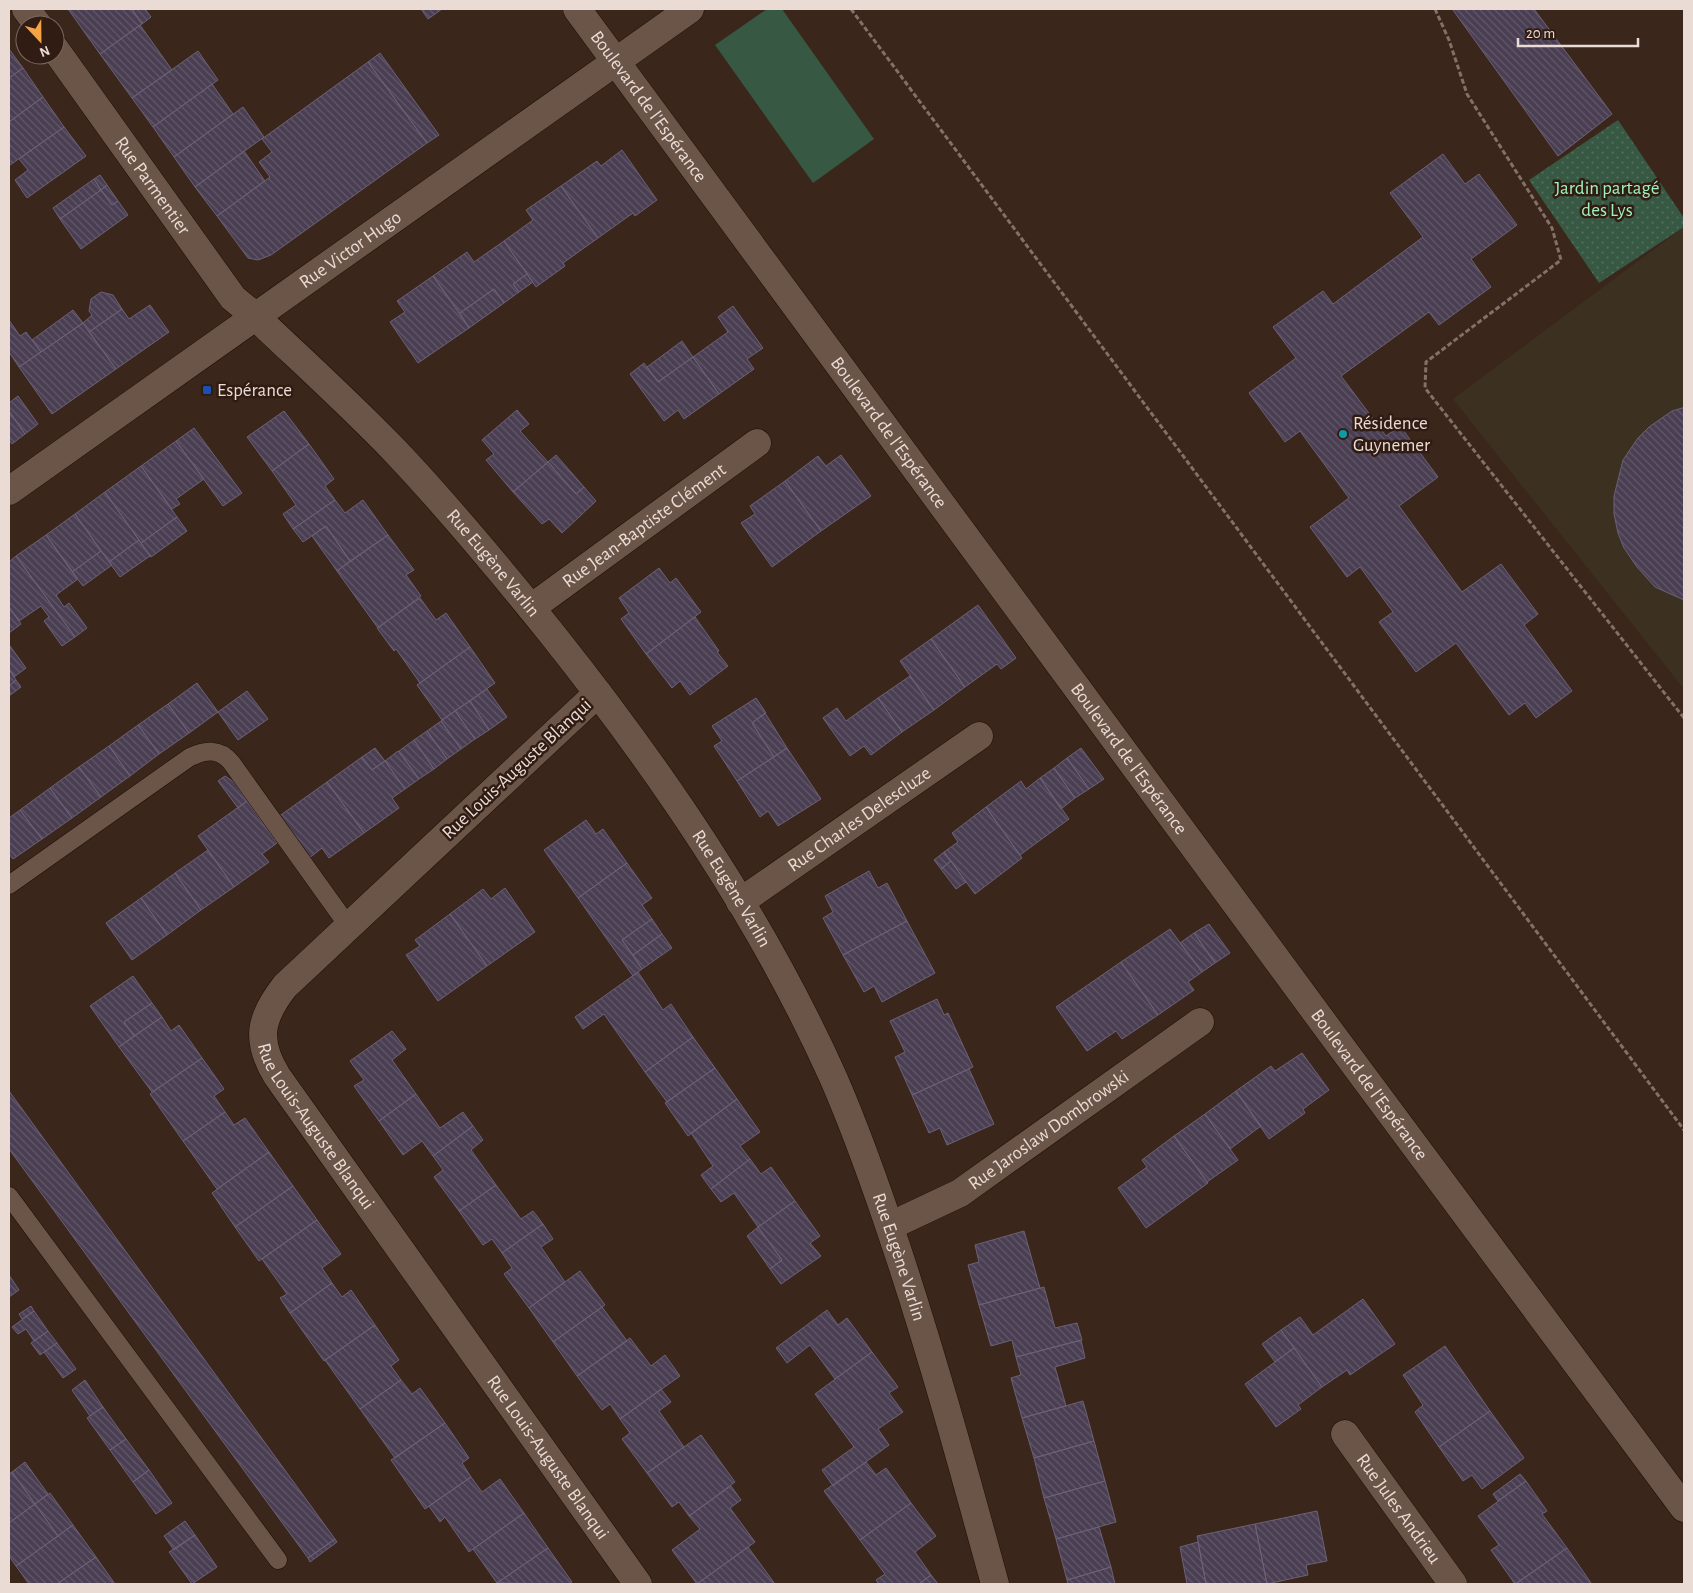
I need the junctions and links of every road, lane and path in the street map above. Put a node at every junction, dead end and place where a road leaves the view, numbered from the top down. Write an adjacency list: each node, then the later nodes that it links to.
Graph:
1 (577, 9): 5 (street, Boulevard de l'Espérance)
2 (690, 9): 5 (street, Rue Victor Hugo)
3 (851, 9): 18 (path)
4 (1435, 9): 12 (path)
5 (615, 61): 7 (street, Rue Victor Hugo); 22 (street, Boulevard de l'Espérance)
6 (65, 63): 7 (street, Rue Parmentier)
7 (255, 316): 9 (street, Rue Victor Hugo); 10 (street, Rue Eugène Varlin)
8 (757, 443): 10 (street, Rue Jean-Baptiste Clément)
9 (9, 491)
10 (531, 608): 11 (street, Rue Eugène Varlin)
11 (598, 693): 15 (street, Rue Eugène Varlin); 16 (street, Rue Louis-Auguste Blanqui)
12 (1684, 718)
13 (979, 736): 15 (street, Rue Charles Delescluze)
14 (9, 885): 16 (lane)
15 (740, 902): 20 (street, Rue Eugène Varlin)
16 (349, 927): 24 (street, Rue Louis-Auguste Blanqui)
17 (1200, 1022): 20 (street, Rue Jaroslaw Dombrowski)
18 (1684, 1130)
19 (9, 1196): 23 (lane)
20 (890, 1226): 25 (street, Rue Eugène Varlin)
21 (1345, 1434): 26 (street, Rue Jules Andrieu)
22 (1684, 1508)
23 (278, 1560)
24 (638, 1584)
25 (995, 1584)
26 (1453, 1584)

